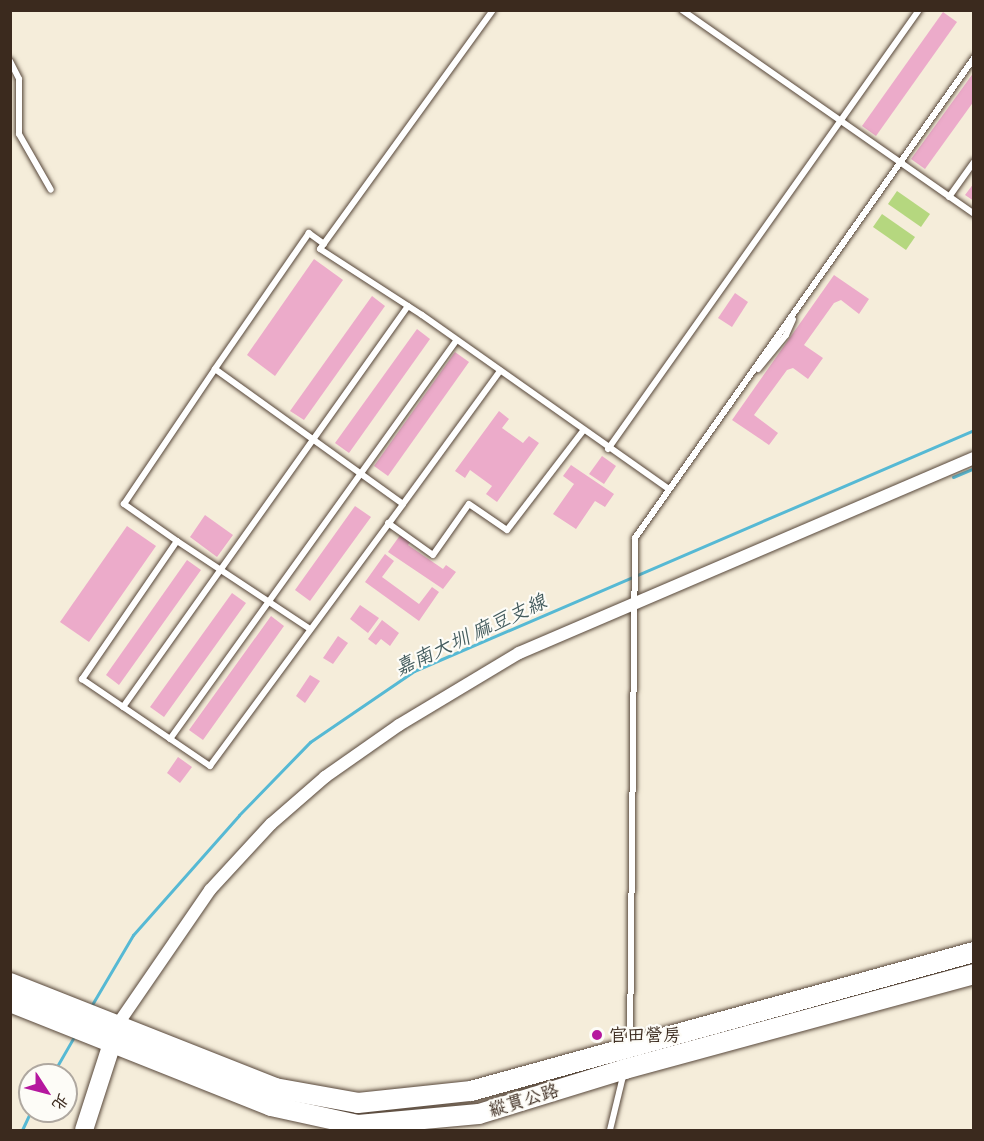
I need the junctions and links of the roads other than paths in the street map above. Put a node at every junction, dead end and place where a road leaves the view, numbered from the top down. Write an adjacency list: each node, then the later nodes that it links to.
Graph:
1 (493, 10): 12 (lane)
2 (682, 10): 6 (lane)
3 (919, 10): 6 (lane)
4 (974, 58): 8 (lane)
5 (10, 61): 9 (lane)
6 (842, 122): 8 (lane); 19 (lane)
7 (974, 162): 10 (lane)
8 (900, 163): 10 (lane); 22 (lane)
9 (51, 190)
10 (948, 197): 11 (lane)
11 (974, 214)
12 (324, 244): 13 (lane); 15 (lane)
13 (408, 306): 14 (lane); 18 (lane)
14 (458, 340): 16 (lane); 21 (lane)
15 (214, 369): 18 (lane); 25 (lane)
16 (500, 371): 17 (lane); 23 (lane)
17 (583, 431): 19 (lane); 24 (lane)
18 (313, 440): 21 (lane); 26 (lane)
19 (608, 449): 22 (lane)
20 (974, 458): 28 (street)
21 (360, 474): 23 (lane); 27 (lane)
22 (669, 489): 28 (lane)
23 (403, 504): 24 (lane)
24 (388, 523): 29 (lane)
25 (177, 541): 26 (lane); 30 (lane)
26 (221, 571): 27 (lane); 30 (lane)
27 (268, 602): 29 (lane); 31 (lane)
28 (637, 605): 36 (street); 37 (lane)
29 (310, 629): 31 (lane)
30 (123, 707): 31 (lane)
31 (170, 739)
32 (974, 952): 37 (main road, 縱貫公路)
33 (974, 974): 38 (main road, 縱貫公路)
34 (10, 983): 36 (main road, 縱貫公路)
35 (10, 1002): 36 (main road, 縱貫公路)
36 (116, 1032): 37 (main road, 縱貫公路); 39 (main road, 縱貫公路); 40 (street)
37 (630, 1044): 38 (lane)
38 (625, 1069): 39 (main road, 縱貫公路); 41 (lane)
39 (355, 1128)
40 (84, 1131)
41 (610, 1131)

